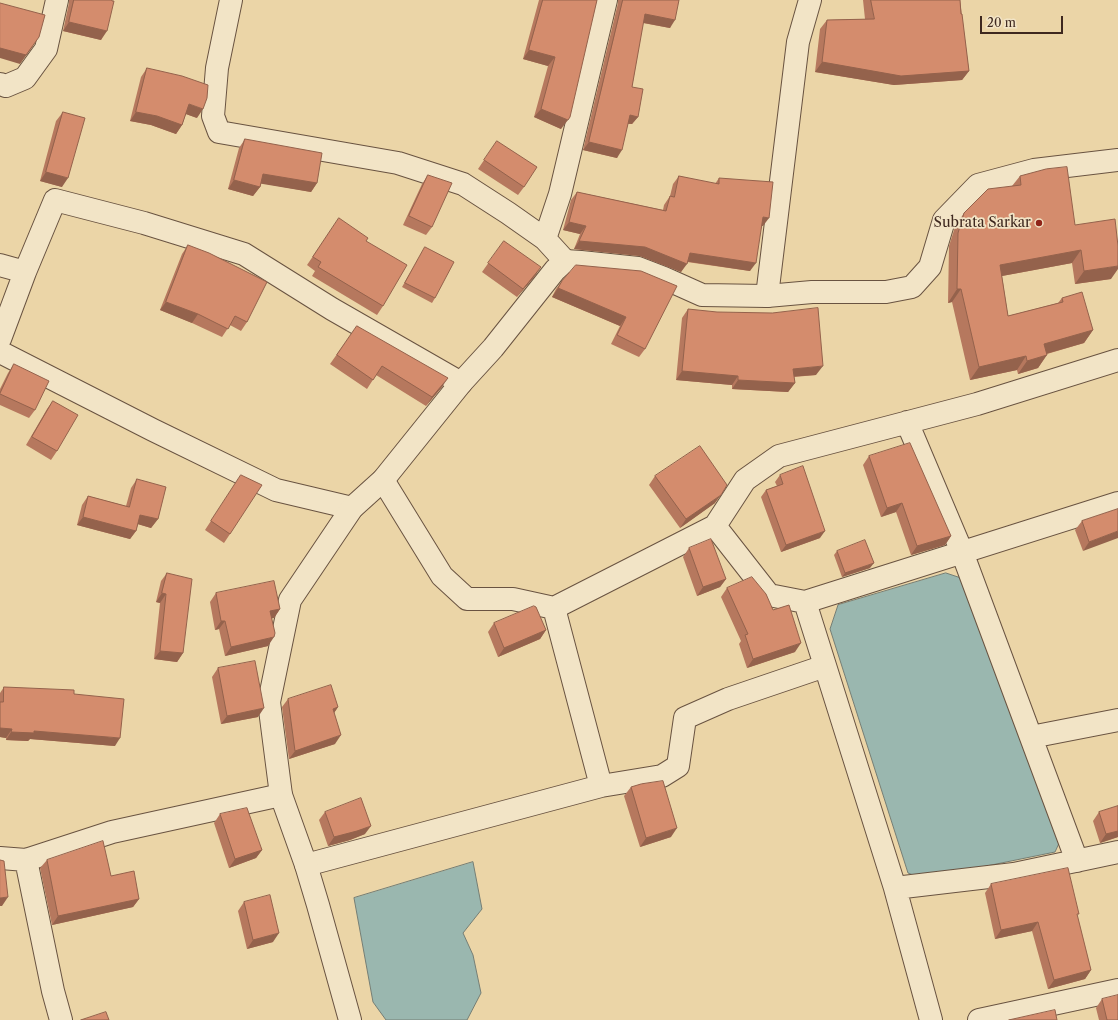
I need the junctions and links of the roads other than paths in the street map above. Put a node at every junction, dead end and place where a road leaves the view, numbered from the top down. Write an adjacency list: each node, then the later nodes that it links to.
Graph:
1 (57, 0): 5 (street)
2 (231, 0): 7 (street)
3 (606, 0): 7 (street)
4 (810, 0): 11 (street)
5 (0, 84)
6 (1118, 160): 11 (street)
7 (545, 239): 8 (street)
8 (565, 262): 11 (street); 15 (street)
9 (0, 265): 10 (street)
10 (25, 272): 12 (street); 15 (street)
11 (767, 296)
12 (0, 339)
13 (0, 352): 19 (street)
14 (1118, 360): 16 (street)
15 (462, 383): 17 (street)
16 (907, 422): 20 (street); 21 (street)
17 (383, 480): 19 (street); 23 (street)
18 (1118, 503): 21 (street)
19 (352, 508): 28 (street)
20 (715, 526): 22 (street); 23 (street)
21 (962, 552): 22 (street); 26 (street)
22 (805, 602): 24 (street)
23 (554, 608): 27 (street)
24 (825, 666): 27 (street); 34 (street)
25 (1118, 720): 26 (street)
26 (1031, 737): 32 (street)
27 (601, 786): 33 (street)
28 (281, 795): 31 (street); 33 (street)
29 (1118, 852): 32 (street)
30 (0, 858): 31 (street)
31 (26, 860): 36 (street)
32 (1076, 861): 34 (street)
33 (306, 865): 37 (street)
34 (895, 888): 38 (street)
35 (1118, 990): 39 (street)
36 (61, 1020)
37 (350, 1020)
38 (931, 1020)
39 (979, 1020)

